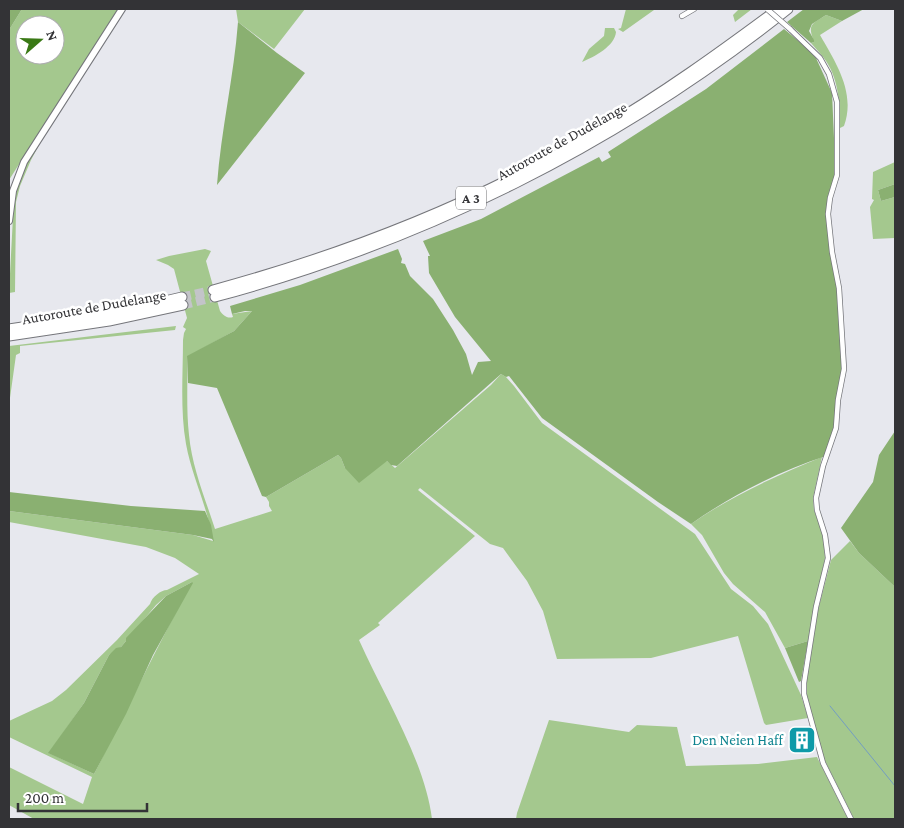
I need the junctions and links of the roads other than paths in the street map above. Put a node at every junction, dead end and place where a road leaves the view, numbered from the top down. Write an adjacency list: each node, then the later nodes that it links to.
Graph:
1 (122, 9): 7 (main road)
2 (694, 9): 6 (street)
3 (767, 9): 10 (street, bridge)
4 (778, 9): 5 (highway, Autoroute de Dudelange / A 3)
5 (788, 9)
6 (682, 16)
7 (9, 221)
8 (9, 329): 9 (highway, Autoroute de Dudelange)
9 (9, 336)
10 (851, 819)

